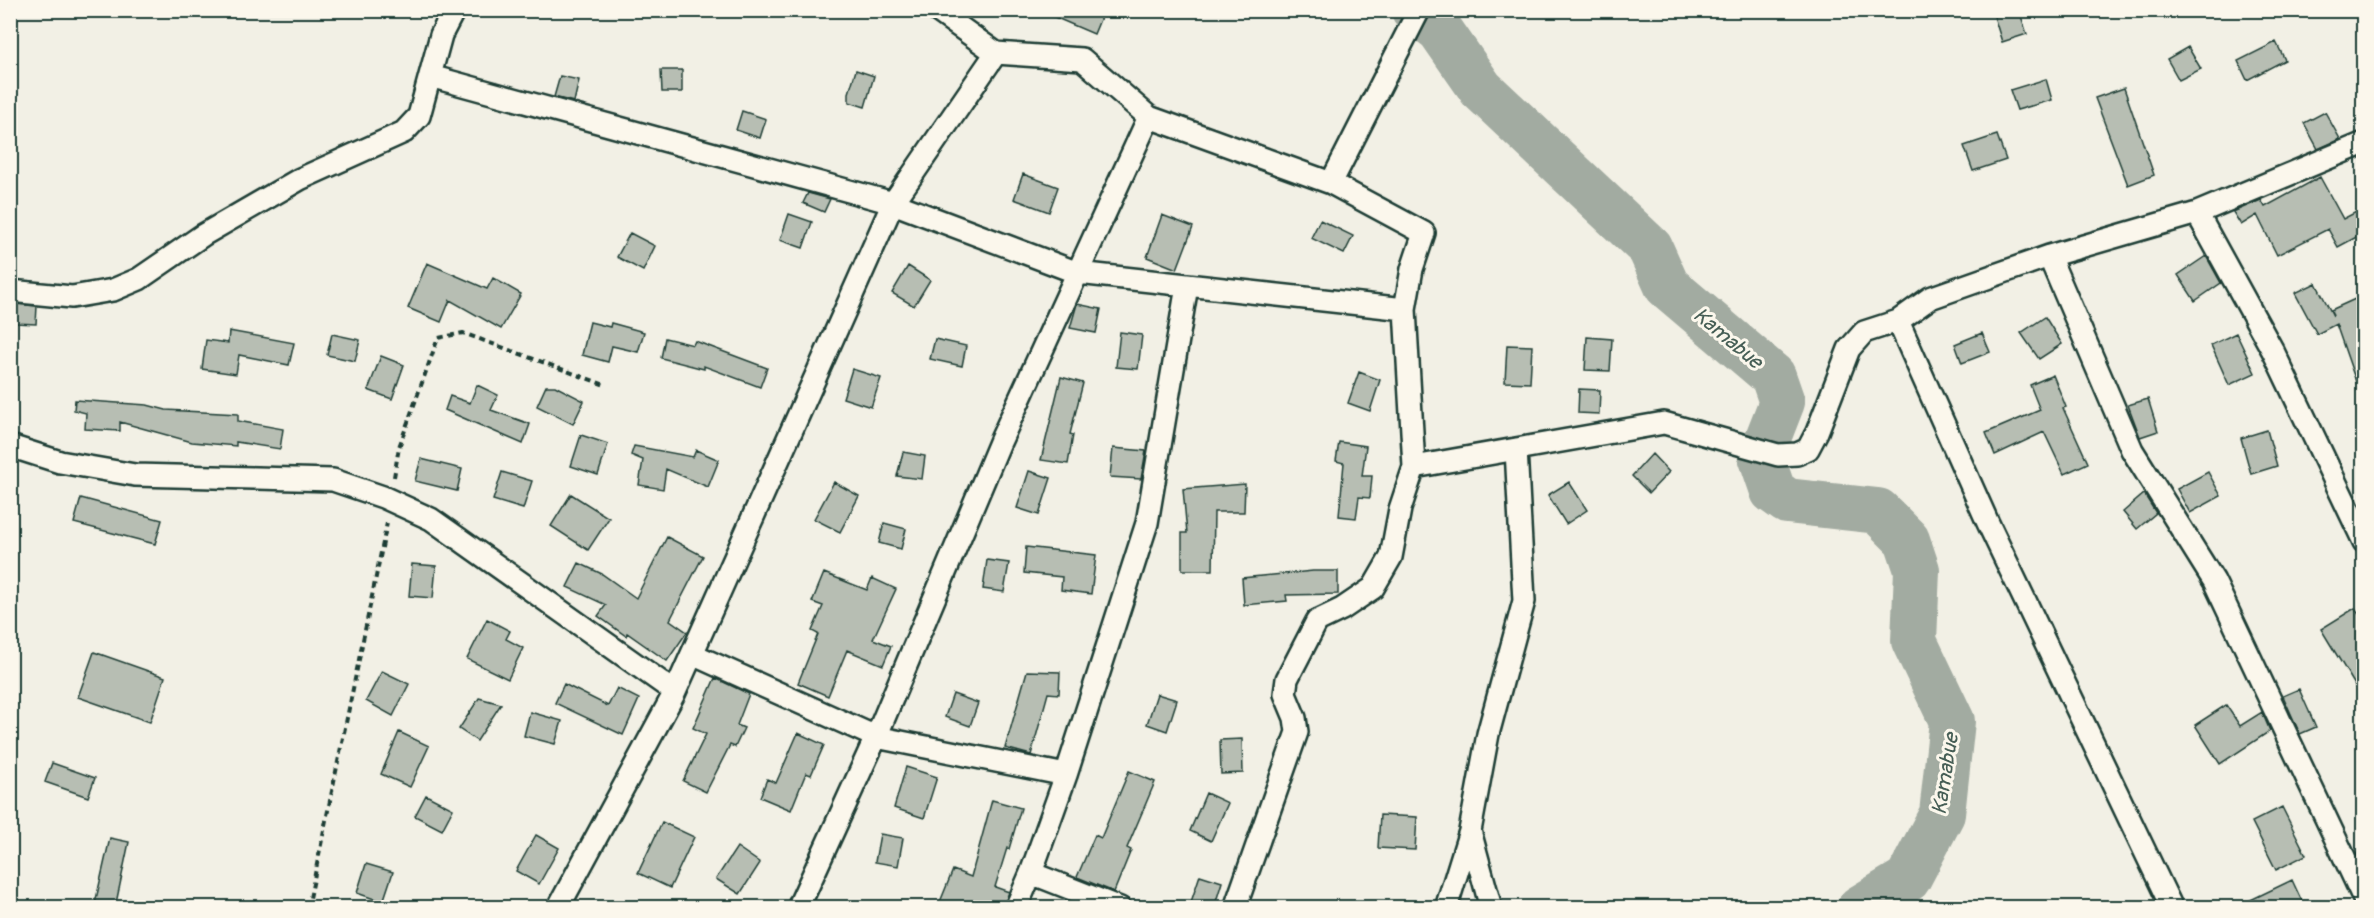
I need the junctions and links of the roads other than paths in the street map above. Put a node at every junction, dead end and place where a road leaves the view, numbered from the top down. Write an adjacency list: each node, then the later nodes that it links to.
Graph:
1 (454, 10): 5 (street)
2 (936, 10): 4 (street)
3 (1419, 10): 8 (street)
4 (996, 53): 6 (street); 9 (street)
5 (430, 76): 9 (street); 14 (street)
6 (1149, 117): 8 (street); 12 (street)
7 (2364, 143): 10 (street)
8 (1331, 183): 15 (street)
9 (893, 203): 12 (street); 21 (street)
10 (2197, 213): 11 (street); 20 (street)
11 (2049, 256): 16 (street); 27 (street)
12 (1078, 273): 13 (street); 23 (street)
13 (1187, 286): 15 (street); 24 (street)
14 (10, 291)
15 (1405, 309): 19 (street)
16 (1898, 321): 18 (street); 35 (street)
17 (10, 446): 22 (street)
18 (1516, 449): 19 (street); 25 (street)
19 (1414, 467): 32 (street)
20 (2364, 542)
21 (692, 654): 22 (street); 23 (street)
22 (675, 692): 28 (street)
23 (876, 737): 24 (street); 29 (street)
24 (1066, 775): 26 (street)
25 (1470, 831): 33 (street); 34 (street)
26 (1031, 873): 30 (street); 31 (street)
27 (2364, 899)
28 (558, 908)
29 (798, 908)
30 (1016, 908)
31 (1120, 908)
32 (1235, 908)
33 (1446, 908)
34 (1491, 908)
35 (2172, 908)

